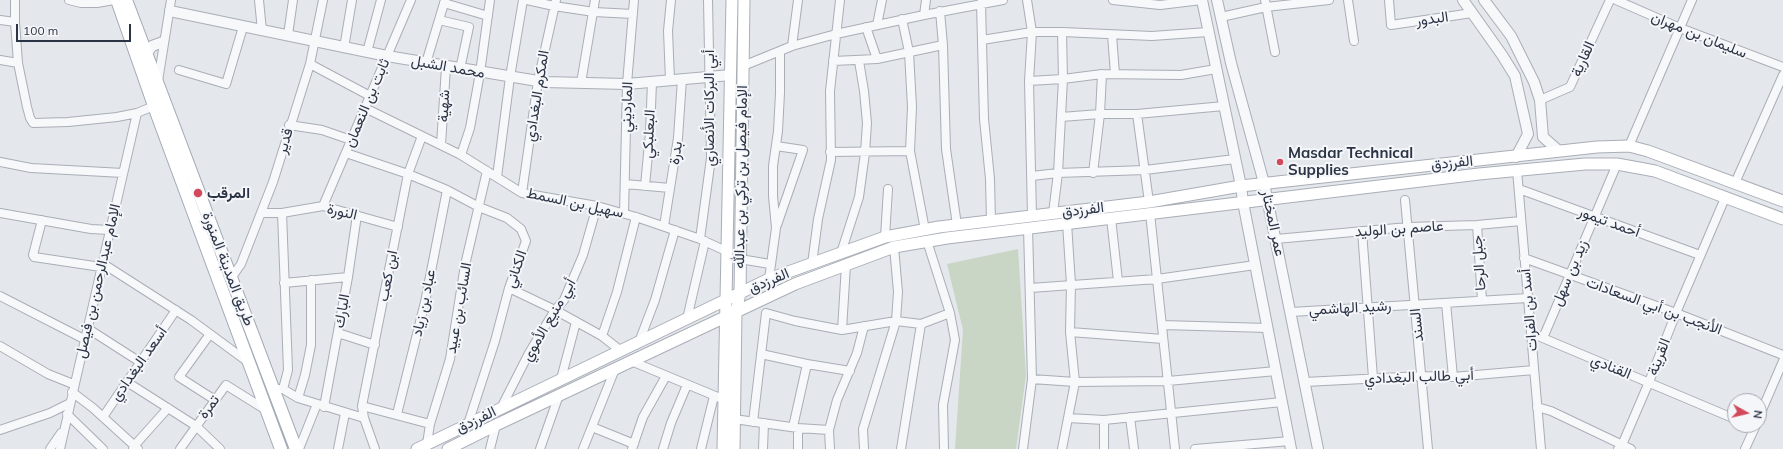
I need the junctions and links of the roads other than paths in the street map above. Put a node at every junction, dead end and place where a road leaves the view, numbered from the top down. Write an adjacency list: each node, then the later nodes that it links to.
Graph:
1 (15, 0): 53 (street)
2 (69, 0): 3 (street)
3 (115, 0): 109 (main road, طريق المدينة المنورة)
4 (126, 0): 76 (main road, طريق المدينة المنورة)
5 (171, 0): 42 (street)
6 (259, 0): 58 (street)
7 (293, 0): 63 (street)
8 (323, 0): 68 (street, قدير)
9 (352, 0): 71 (street)
10 (381, 0): 73 (street)
11 (411, 0): 77 (street, ثابت بن النعمان)
12 (490, 0): 48 (street)
13 (523, 0): 96 (street)
14 (528, 0): 39 (street)
15 (596, 0): 44 (street)
16 (634, 0): 46 (street, المارديني)
17 (671, 0): 99 (street)
18 (708, 0): 97 (street, أبي البركات الأنصاري)
19 (732, 0): 94 (main road, الإمام فيصل بن تركي بن عبدالله)
20 (744, 0): 85 (main road, الإمام فيصل بن تركي بن عبدالله)
21 (798, 0): 70 (street)
22 (840, 0): 62 (street)
23 (882, 0): 54 (street)
24 (926, 0): 47 (street)
25 (1003, 0): 40 (street)
26 (1027, 0): 59 (street)
27 (1112, 0): 28 (street)
28 (1202, 0): 61 (street, عمر المختار)
29 (1217, 0): 49 (street, عمر المختار)
30 (1329, 0): 41 (street)
31 (1348, 0): 66 (street)
32 (1389, 0): 45 (street, البدور)
33 (1463, 0): 45 (street)
34 (1484, 0): 108 (street)
35 (1610, 0): 108 (street, القارية)
36 (1616, 0): 57 (street, سليمان بن مهران)
37 (1692, 0): 57 (street)
38 (444, 2): 48 (street); 52 (street)
39 (555, 3): 44 (street); 101 (street, المكرم البغدادي)
40 (980, 3): 43 (street); 65 (street)
41 (1266, 3): 49 (street); 75 (street)
42 (170, 11): 55 (street, محمد الشبل); 67 (street)
43 (940, 11): 47 (street); 69 (street)
44 (594, 12): 46 (street); 105 (street)
45 (1472, 13): 128 (street)
46 (632, 14): 106 (street, المارديني)
47 (924, 15): 50 (street)
48 (488, 16): 91 (street)
49 (1221, 17): 141 (street, عمر المختار)
50 (902, 19): 54 (street); 74 (street)
51 (0, 20): 53 (street)
52 (439, 20): 83 (street); 88 (street)
53 (15, 22): 82 (street)
54 (877, 25): 56 (street)
55 (243, 27): 58 (street, محمد الشبل); 90 (street)
56 (866, 27): 62 (street); 78 (street)
57 (1680, 28): 87 (street, سليمان بن مهران); 121 (street)
58 (262, 31): 63 (street, محمد الشبل)
59 (1032, 32): 60 (street); 65 (street); 102 (street)
60 (1062, 32): 64 (street); 100 (street)
61 (1208, 32): 64 (street); 89 (street, عمر المختار)
62 (836, 34): 70 (street); 80 (street)
63 (288, 35): 68 (street, محمد الشبل)
64 (1112, 35): 93 (street)
65 (982, 40): 173 (street)
66 (1354, 41)
67 (163, 42): 76 (street); 103 (street)
68 (314, 42): 71 (street, محمد الشبل); 84 (street, قدير)
69 (943, 45): 74 (street); 176 (street)
70 (792, 46): 72 (street)
71 (344, 48): 73 (street, محمد الشبل)
72 (780, 51): 85 (street); 120 (street)
73 (367, 52): 77 (street, محمد الشبل)
74 (909, 52): 78 (street); 122 (street)
75 (1275, 52)
76 (147, 53): 103 (main road, طريق المدينة المنورة)
77 (387, 56): 83 (street, محمد الشبل); 107 (street, ثابت بن النعمان)
78 (877, 59): 81 (street)
79 (0, 60): 82 (street)
80 (833, 61): 81 (street); 123 (street)
81 (859, 61): 126 (street)
82 (18, 63): 112 (street)
83 (426, 63): 86 (street, محمد الشبل)
84 (310, 64): 107 (street); 116 (street, قدير)
85 (743, 66): 196 (main road, الإمام فيصل بن تركي بن عبدالله)
86 (446, 67): 88 (street, محمد الشبل); 119 (street, شهية)
87 (1783, 67)
88 (460, 69): 91 (street, محمد الشبل)
89 (1216, 69): 93 (street); 110 (street, عمر المختار)
90 (179, 70)
91 (480, 73): 96 (street, محمد الشبل); 127 (street)
92 (1102, 74): 93 (street); 100 (street); 113 (street)
93 (1115, 74)
94 (731, 75): 97 (street, محمد الشبل); 192 (main road, الإمام فيصل بن تركي بن عبدالله)
95 (1783, 75): 142 (street)
96 (510, 77): 101 (street, محمد الشبل); 140 (street)
97 (710, 77): 98 (street, محمد الشبل); 189 (street, أبي البركات الأنصاري)
98 (682, 79): 99 (street, محمد الشبل); 146 (street, بدرة)
99 (670, 80): 104 (street, محمد الشبل)
100 (1063, 80): 102 (street); 115 (street)
101 (538, 81): 105 (street, محمد الشبل); 150 (street, المكرم البغدادي)
102 (1029, 81): 139 (street)
103 (157, 82): 203 (main road, طريق المدينة المنورة)
104 (652, 82): 106 (street, محمد الشبل); 144 (street, البعلبكي)
105 (580, 83): 106 (street, محمد الشبل)
106 (627, 84): 143 (street, المارديني)
107 (370, 96): 111 (street, ثابت بن النعمان)
108 (1540, 100): 124 (street)
109 (154, 106): 112 (street); 253 (main road, طريق المدينة المنورة)
110 (1224, 106): 114 (street); 129 (street, عمر المختار)
111 (365, 108): 117 (street, سهيل بن السمط); 118 (street, ثابت بن النعمان)
112 (137, 113): 135 (street, الإمام عبدالرحمن بن فيصل)
113 (1100, 114): 114 (street); 115 (street); 137 (street)
114 (1137, 114): 132 (street)
115 (1061, 118): 136 (street)
116 (290, 126): 118 (street); 161 (street, قدير)
117 (422, 136): 119 (street, سهيل بن السمط); 138 (street, ابن كعب)
118 (351, 140): 125 (street, ثابت بن النعمان)
119 (441, 145): 127 (street, سهيل بن السمط)
120 (776, 146): 181 (street); 181 (street)
121 (1629, 146): 124 (main road, الفرزدق); 142 (main road, الفرزدق)
122 (910, 151): 126 (street); 185 (street)
123 (830, 152): 126 (street); 198 (street)
124 (1559, 152): 128 (main road, الفرزدق)
125 (346, 153): 138 (street, الكناني); 157 (street, ثابت بن النعمان)
126 (865, 153): 193 (street)
127 (461, 155): 134 (street, سهيل بن السمط)
128 (1516, 157): 141 (main road, الفرزدق)
129 (1235, 159): 132 (street); 145 (street, عمر المختار)
130 (0, 162): 135 (street)
131 (1616, 164): 133 (main road, الفرزدق); 151 (main road, الفرزدق); 169 (street, زيد بن سهل)
132 (1144, 170): 137 (street); 155 (street)
133 (1517, 170): 148 (street, أسد بن الفرات); 152 (main road, الفرزدق)
134 (487, 171): 140 (street, سهيل بن السمط); 159 (street, السائب بن عبيد)
135 (123, 173): 183 (street, الإمام عبدالرحمن بن فيصل)
136 (1058, 173): 137 (street); 139 (street); 165 (street)
137 (1093, 173)
138 (408, 174): 149 (street, الكناني); 179 (street, ابن كعب)
139 (1032, 176): 167 (street)
140 (497, 178): 150 (street, سهيل بن السمط)
141 (1264, 183): 145 (main road, الفرزدق); 152 (street, عمر المختار)
142 (1735, 183): 154 (main road, الفرزدق)
143 (625, 184): 144 (street); 163 (street, المارديني)
144 (646, 186): 146 (street)
145 (1241, 186): 155 (main road, الفرزدق); 156 (street, عمر المختار)
146 (670, 188): 178 (street, بدرة)
147 (888, 189): 187 (street)
148 (1519, 189): 169 (street, أحمد تيمور); 174 (street, أسد بن الفرات)
149 (447, 190): 159 (street, الكناني); 289 (street, عباد بن زياد)
150 (522, 192): 158 (street, سهيل بن السمط)
151 (1725, 198): 171 (main road, الفرزدق); 194 (street, القرينة)
152 (1268, 200): 156 (main road, الفرزدق); 188 (street, عمر المختار)
153 (1405, 200): 180 (street, السند)
154 (1783, 201)
155 (1149, 202): 165 (main road, الفرزدق)
156 (1243, 202): 164 (main road, الفرزدق); 201 (street, عمر المختار)
157 (323, 206): 162 (street, النورة); 166 (street, النورة)
158 (597, 206): 163 (street, سهيل بن السمط); 222 (street, أبي منيع الأموي)
159 (479, 207): 211 (street, الكناني); 299 (street, السائب بن عبيد)
160 (0, 213): 172 (street)
161 (261, 213): 162 (street, النورة); 203 (street, قدير)
162 (282, 213): 209 (street)
163 (624, 213): 168 (street, سهيل بن السمط)
164 (1150, 213): 170 (main road, الفرزدق); 206 (street)
165 (1053, 214): 167 (main road, الفرزدق)
166 (357, 215): 179 (street, النورة); 204 (street, البارك)
167 (1032, 216): 173 (main road, الفرزدق)
168 (636, 217): 178 (street, سهيل بن السمط); 240 (street)
169 (1594, 217): 194 (street, أحمد تيمور); 202 (street, زيد بن سهل)
170 (1111, 218): 175 (main road, الفرزدق); 208 (street)
171 (1783, 218)
172 (42, 220): 183 (street); 199 (street)
173 (991, 221): 176 (main road, الفرزدق)
174 (1522, 221): 177 (street, عاصم بن الوليد); 195 (street, أسد بن الفرات)
175 (1067, 223): 182 (main road, الفرزدق); 210 (street)
176 (957, 225): 185 (main road, الفرزدق)
177 (1477, 225): 180 (street, عاصم بن الوليد); 217 (street, جبل الرحا)
178 (664, 226): 184 (street, سهيل بن السمط)
179 (398, 227): 245 (street, ابن كعب)
180 (1408, 227): 186 (street, عاصم بن الوليد); 219 (street, السند)
181 (776, 228): 197 (street)
182 (1028, 228): 190 (main road, الفرزدق); 212 (street)
183 (110, 230): 199 (street, الإمام عبدالرحمن بن فيصل)
184 (675, 230): 189 (street, سهيل بن السمط); 244 (street)
185 (925, 230): 187 (main road, الفرزدق)
186 (1362, 231): 188 (street, عاصم بن الوليد); 220 (street)
187 (885, 237): 193 (main road, الفرزدق)
188 (1276, 239): 223 (street, عمر المختار)
189 (703, 240): 192 (street, سهيل بن السمط); 227 (street, أبي البركات الأنصاري)
190 (927, 241): 191 (main road, الفرزدق); 224 (street)
191 (894, 247): 200 (main road, الفرزدق); 228 (street)
192 (728, 252): 216 (main road, الإمام فيصل بن تركي بن عبدالله)
193 (841, 253): 198 (main road, الفرزدق)
194 (1700, 255): 225 (street, القرينة)
195 (1524, 258): 202 (street, الأنجب بن أبي السعادات); 215 (street, أسد بن الفرات)
196 (740, 259): 197 (street); 213 (main road, الإمام فيصل بن تركي بن عبدالله)
197 (770, 264): 205 (street)
198 (812, 264): 205 (main road, الفرزدق)
199 (101, 265): 221 (street); 233 (street, الإمام عبدالرحمن بن فيصل)
200 (846, 265): 226 (main road, الفرزدق); 235 (street)
201 (1255, 265): 206 (street); 234 (street, عمر المختار)
202 (1570, 275): 225 (street, الأنجب بن أبي السعادات); 242 (street, زيد بن سهل)
203 (232, 277): 272 (main road, طريق المدينة المنورة)
204 (348, 277): 207 (street); 237 (street, البارك)
205 (769, 279): 213 (main road, الفرزدق)
206 (1157, 279): 208 (street); 231 (street)
207 (311, 280): 209 (street); 274 (street)
208 (1118, 281): 210 (street)
209 (284, 283): 272 (street)
210 (1071, 284): 212 (street); 236 (street)
211 (509, 288): 222 (street); 300 (street, الكناني)
212 (1030, 288): 264 (street)
213 (740, 293): 216 (main road, الفرزدق); 226 (main road, الإمام فيصل بن تركي بن عبدالله)
214 (0, 296): 241 (street)
215 (1528, 298): 217 (street, رشيد الهاشمي); 238 (street, أسد بن الفرات)
216 (727, 299): 226 (main road, الإمام فيصل بن تركي بن عبدالله); 227 (main road, الفرزدق)
217 (1482, 300): 218 (street, رشيد الهاشمي)
218 (1446, 303): 219 (street, رشيد الهاشمي); 261 (street)
219 (1415, 305): 220 (street, رشيد الهاشمي); 260 (street, السند)
220 (1368, 307): 223 (street, رشيد الهاشمي); 262 (street)
221 (176, 310): 239 (street); 252 (street, أسعد البغدادي)
222 (555, 310): 229 (street); 284 (street, أبي منيع الأموي)
223 (1291, 312): 268 (street, عمر المختار)
224 (950, 313): 230 (street); 338 (street)
225 (1676, 313): 249 (street, الأنجب بن أبي السعادات); 269 (street, القرينة)
226 (731, 314): 250 (main road, الفرزدق); 275 (main road, الإمام فيصل بن تركي بن عبدالله); 295 (main road, الإمام فيصل بن تركي بن عبدالله)
227 (687, 319): 244 (main road, الفرزدق)
228 (896, 321): 230 (street); 232 (street); 336 (street)
229 (576, 322): 240 (street); 263 (street)
230 (921, 324): 337 (street)
231 (1162, 325): 234 (street); 243 (street)
232 (864, 326): 235 (street); 257 (street)
233 (87, 328): 241 (street, الإمام عبدالرحمن بن فيصل); 252 (street)
234 (1268, 328): 258 (street, عمر المختار)
235 (842, 330): 248 (street)
236 (1070, 332): 243 (street); 266 (street)
237 (338, 333): 245 (street); 280 (street, البارك)
238 (1531, 333): 242 (street, القنادي); 256 (street, أسد بن الفرات)
239 (210, 334): 253 (street); 277 (street)
240 (602, 336): 247 (street)
241 (84, 338): 271 (street, الإمام عبدالرحمن بن فيصل)
242 (1543, 338): 269 (street, القنادي)
243 (1163, 339): 267 (street)
244 (639, 342): 247 (main road, الفرزدق)
245 (375, 345): 281 (street, ابن كعب)
246 (0, 346): 271 (street)
247 (621, 351): 263 (main road, الفرزدق)
248 (761, 354): 254 (street); 297 (street)
249 (1783, 355)
250 (631, 361): 255 (main road, الفرزدق); 259 (street)
251 (1783, 361): 276 (street)
252 (140, 362): 265 (street, أسعد البغدادي)
253 (249, 363): 285 (main road, طريق المدينة المنورة)
254 (807, 364): 257 (street); 304 (street)
255 (615, 369): 273 (main road, الفرزدق); 303 (street)
256 (1534, 370): 261 (street, أبي طالب البغدادي); 282 (street, أسد بن الفرات)
257 (850, 371): 307 (street)
258 (1276, 371): 267 (street); 279 (street, عمر المختار)
259 (666, 376): 270 (street); 311 (street)
260 (1422, 376): 261 (street, أبي طالب البغدادي); 262 (street, أبي طالب البغدادي); 346 (street, السند)
261 (1453, 377)
262 (1373, 378): 268 (street, أبي طالب البغدادي)
263 (561, 379): 284 (main road, الفرزدق)
264 (1032, 379): 266 (street); 339 (street)
265 (127, 382): 283 (street); 291 (street, أسعد البغدادي)
266 (1075, 382): 267 (street); 294 (street)
267 (1168, 382): 287 (street)
268 (1305, 382): 345 (street, عمر المختار)
269 (1649, 382): 290 (street, القنادي); 313 (street, القرينة)
270 (687, 384): 275 (street); 329 (street)
271 (73, 388): 278 (street, الإمام عبدالرحمن بن فيصل); 291 (street)
272 (279, 390): 274 (street); 321 (main road, طريق المدينة المنورة)
273 (559, 395): 301 (main road, الفرزدق); 327 (street)
274 (298, 398): 280 (street)
275 (719, 398): 330 (street); 331 (main road, الإمام فيصل بن تركي بن عبدالله)
276 (1767, 398)
277 (215, 400): 285 (street, تمرة); 302 (street, تمرة)
278 (70, 402): 288 (street, الإمام عبدالرحمن بن فيصل); 305 (street)
279 (1282, 402): 287 (street); 309 (street, عمر المختار)
280 (321, 405): 286 (street); 322 (street, البارك)
281 (362, 406): 289 (street); 293 (street, ابن كعب)
282 (1537, 407): 313 (street); 347 (street, أسد بن الفرات)
283 (168, 408): 302 (street); 314 (street)
284 (501, 408): 300 (main road, الفرزدق)
285 (266, 410): 320 (main road, طريق المدينة المنورة)
286 (345, 413): 293 (street); 323 (street)
287 (1171, 413): 292 (street); 343 (street)
288 (67, 414): 306 (street, الإمام عبدالرحمن بن فيصل); 318 (street)
289 (397, 414): 299 (street)
290 (1727, 416)
291 (103, 417): 314 (street)
292 (1130, 417): 296 (street); 342 (street)
293 (364, 418): 324 (street, ابن كعب)
294 (1068, 418): 296 (street); 340 (street)
295 (734, 419): 297 (street); 332 (main road, الإمام فيصل بن تركي بن عبدالله)
296 (1104, 420): 341 (street)
297 (753, 422): 298 (street)
298 (764, 423): 304 (street); 333 (street)
299 (430, 424): 310 (street, السائب بن عبيد)
300 (468, 424): 310 (main road, الفرزدق)
301 (496, 425): 325 (main road, الفرزدق); 326 (street)
302 (196, 426): 315 (street); 319 (street, تمرة)
303 (592, 427): 311 (street); 328 (street)
304 (795, 428): 307 (street); 334 (street)
305 (0, 430)
306 (64, 430): 316 (street); 317 (street, الإمام عبدالرحمن بن فيصل)
307 (829, 430): 335 (street)
308 (1751, 433): 349 (street)
309 (1290, 445): 312 (street)
310 (422, 447)
311 (633, 447)
312 (1235, 447): 344 (street)
313 (1620, 447): 348 (street)
314 (135, 448)
315 (218, 448)
316 (50, 449)
317 (60, 449)
318 (102, 449)
319 (180, 449)
320 (281, 449)
321 (296, 449)
322 (299, 449)
323 (338, 449)
324 (375, 449)
325 (448, 449)
326 (490, 449)
327 (540, 449)
328 (583, 449)
329 (663, 449)
330 (701, 449)
331 (723, 449)
332 (734, 449)
333 (763, 449)
334 (798, 449)
335 (830, 449)
336 (864, 449)
337 (901, 449)
338 (944, 449)
339 (1024, 449)
340 (1062, 449)
341 (1104, 449)
342 (1134, 449)
343 (1175, 449)
344 (1195, 449)
345 (1318, 449)
346 (1428, 449)
347 (1541, 449)
348 (1631, 449)
349 (1745, 449)

